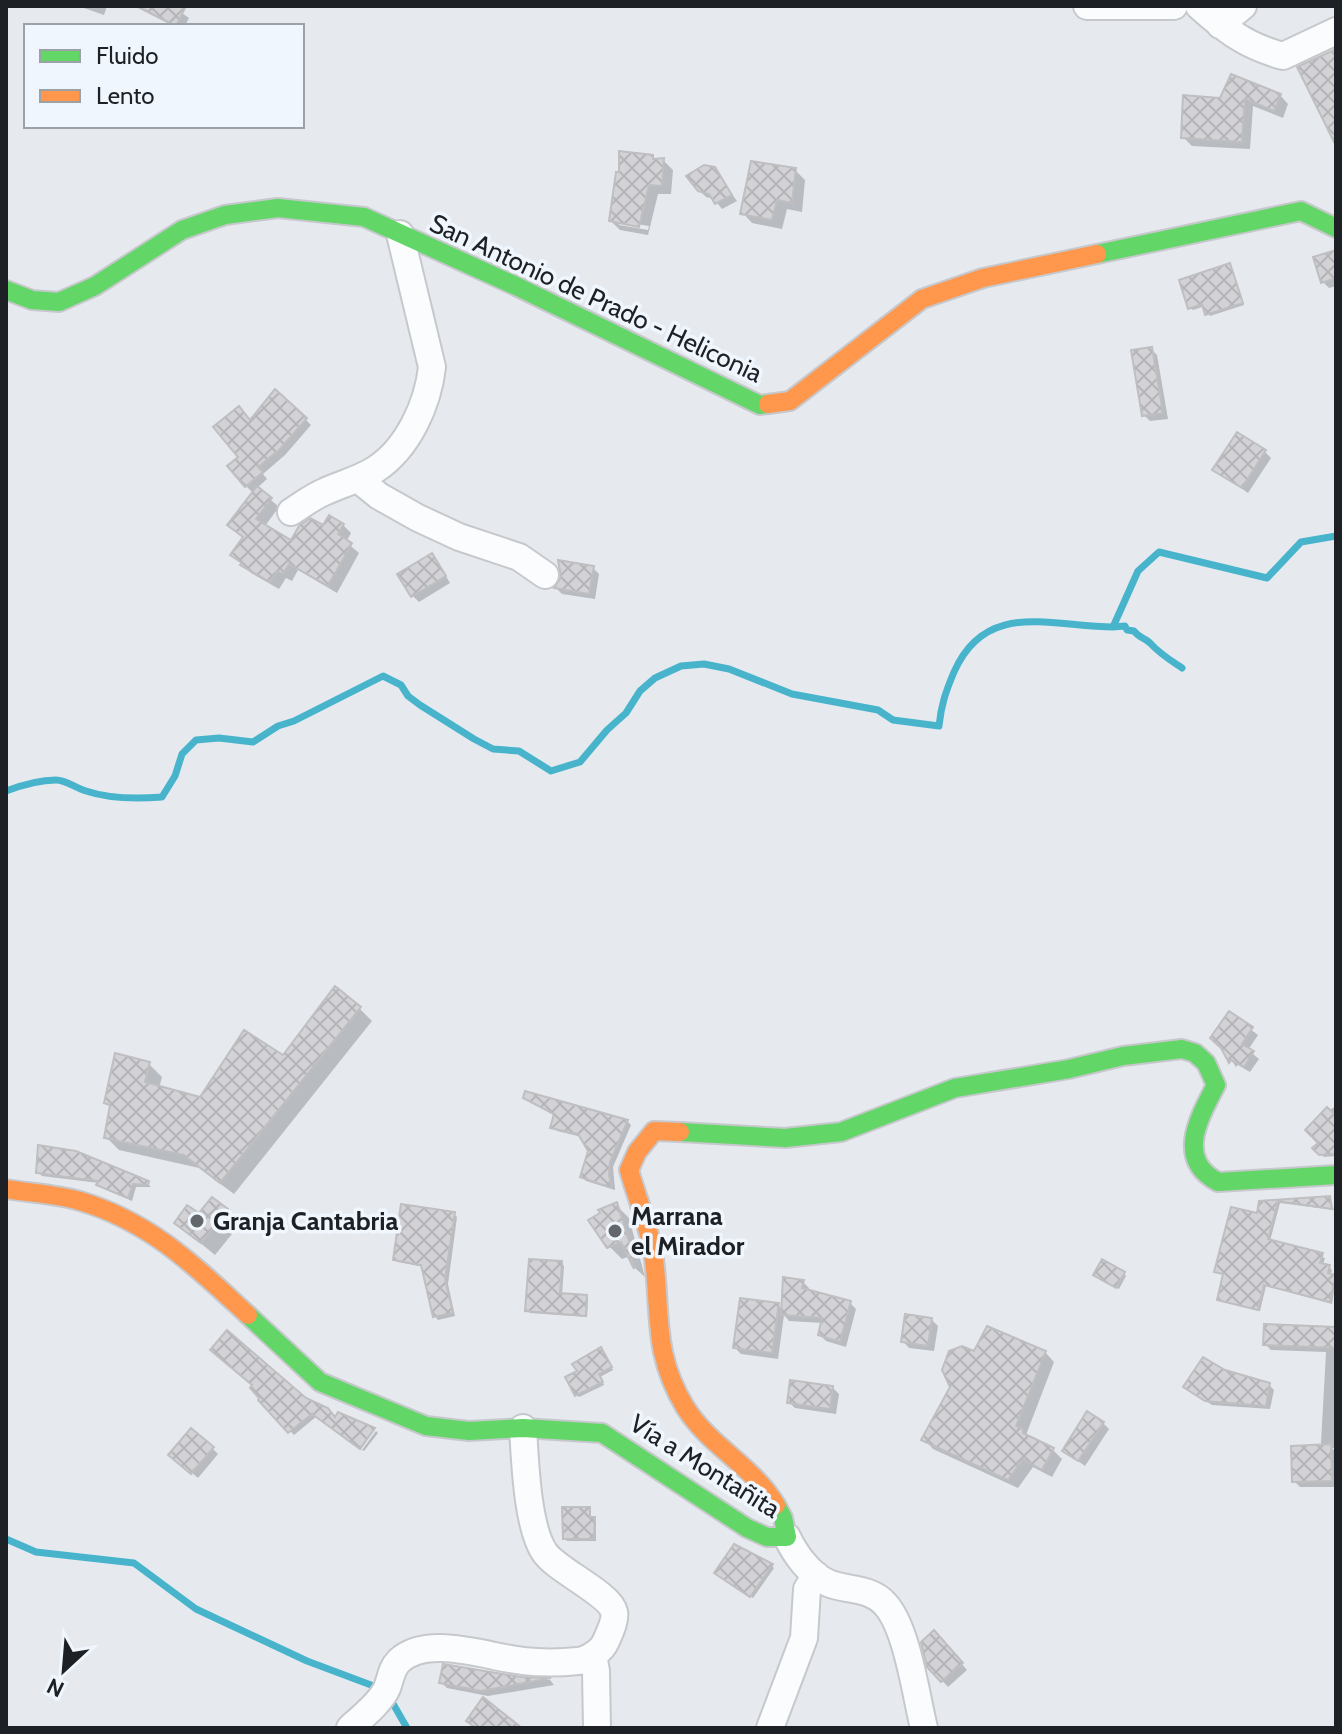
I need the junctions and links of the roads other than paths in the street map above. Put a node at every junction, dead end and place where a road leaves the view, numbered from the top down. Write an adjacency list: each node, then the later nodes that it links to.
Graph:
1 (1087, 6): 2 (street)
2 (1174, 6)
3 (1199, 6): 5 (street)
4 (1243, 6): 5 (street)
5 (1220, 25): 6 (street)
6 (1336, 31)
7 (1336, 228): 8 (street, San Antonio de Prado - Heliconia)
8 (400, 234): 9 (street, San Antonio de Prado - Heliconia); 10 (street)
9 (6, 290)
10 (358, 479): 11 (street); 12 (street)
11 (291, 512)
12 (545, 575)
13 (1336, 1175): 16 (street, Vía a Montañita)
14 (6, 1189): 15 (street, Vía a Montañita)
15 (523, 1428): 16 (street, Vía a Montañita); 18 (street)
16 (787, 1537): 17 (street)
17 (816, 1575): 21 (street); 22 (street)
18 (593, 1655): 19 (street); 20 (street)
19 (350, 1728)
20 (597, 1728)
21 (770, 1728)
22 (924, 1728)

